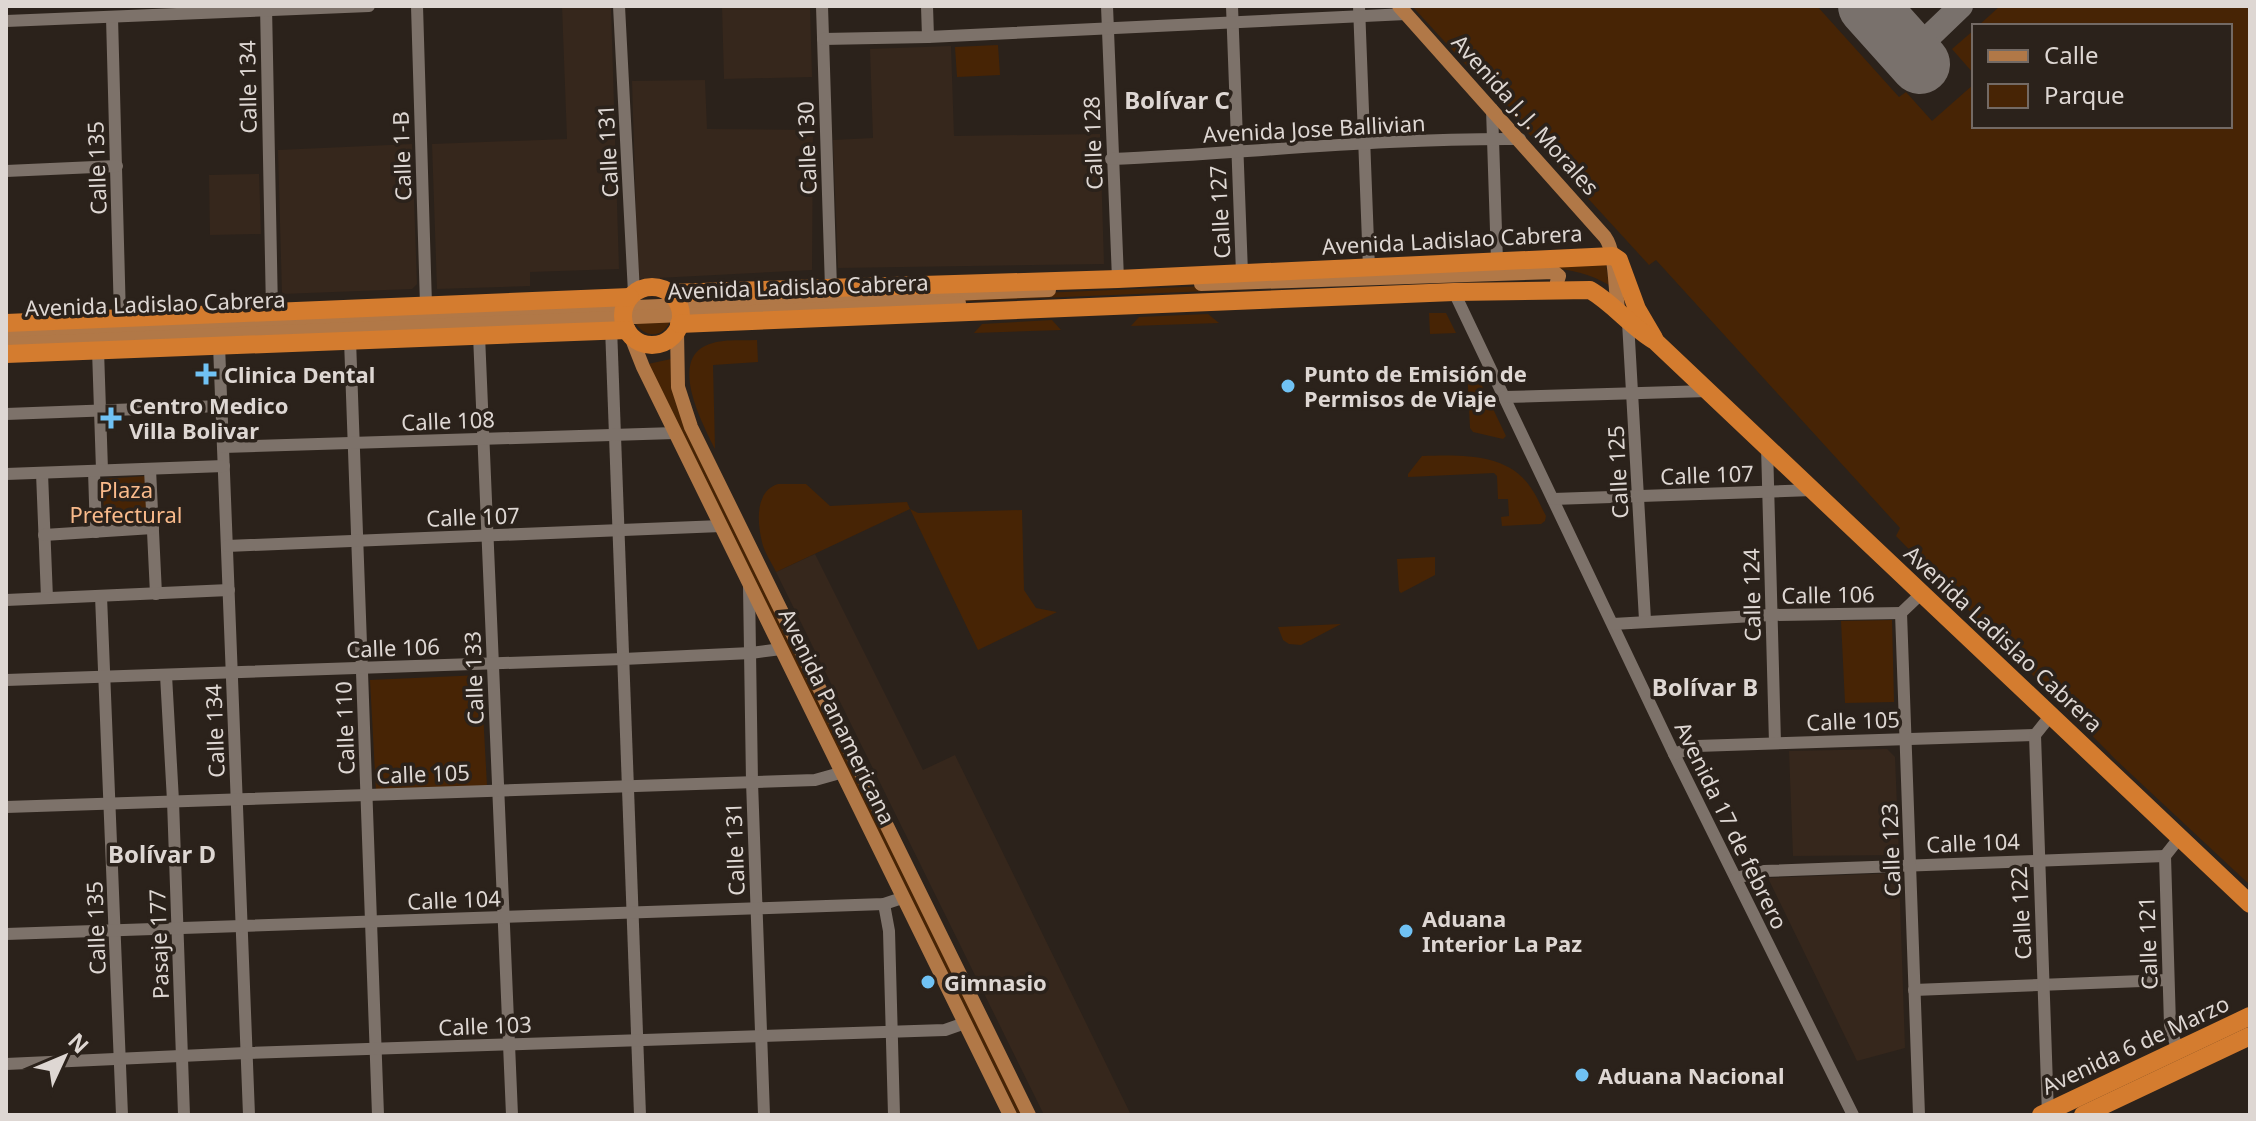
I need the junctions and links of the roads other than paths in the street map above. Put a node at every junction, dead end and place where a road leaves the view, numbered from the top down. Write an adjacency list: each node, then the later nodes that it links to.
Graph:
1 (369, 6): 8 (street)
2 (417, 6): 37 (street, Calle 1-B)
3 (619, 6): 39 (street, Calle 131)
4 (822, 6): 17 (street, Calle 130)
5 (927, 6): 16 (street)
6 (1107, 6): 15 (street, Calle 128)
7 (1232, 6): 14 (street, Calle 127)
8 (266, 8): 12 (street); 38 (street, Calle 134)
9 (1402, 10): 10 (street); 18 (main road, Avenida J. J. Morales)
10 (1359, 11): 14 (street); 21 (street)
11 (60, 13): 12 (street); 13 (street)
12 (112, 17): 24 (street, Calle 135)
13 (6, 21)
14 (1233, 23): 15 (street); 22 (street, Calle 127)
15 (1108, 28): 16 (street); 23 (street, Calle 128)
16 (928, 37): 17 (street)
17 (823, 39): 34 (street, Calle 130)
18 (1492, 109): 19 (street); 20 (main road, Avenida J. J. Morales)
19 (1492, 139): 20 (street, Avenida Jose Ballivian); 21 (street, Avenida Jose Ballivian); 27 (street)
20 (1520, 139): 26 (main road, Avenida J. J. Morales)
21 (1364, 143): 22 (street, Avenida Jose Ballivian); 29 (street)
22 (1236, 154): 23 (street, Avenida Jose Ballivian); 30 (street, Calle 127)
23 (1111, 159): 33 (street, Calle 128)
24 (117, 166): 25 (street); 41 (street, Calle 135)
25 (6, 171)
26 (1613, 256): 27 (highway, Avenida Ladislao Cabrera); 42 (main road); 47 (highway, Avenida Ladislao Cabrera)
27 (1497, 261): 28 (highway, Avenida Ladislao Cabrera)
28 (1429, 265): 29 (highway, Avenida Ladislao Cabrera); 31 (highway)
29 (1376, 268): 30 (highway, Avenida Ladislao Cabrera); 31 (highway)
30 (1242, 273): 33 (highway, Avenida Ladislao Cabrera)
31 (1405, 276): 32 (main road, Avenida Ladislao Cabrera); 40 (main road, Avenida Ladislao Cabrera)
32 (1555, 277): 35 (main road, Avenida Ladislao Cabrera); 40 (main road, Avenida Ladislao Cabrera)
33 (1118, 279): 34 (highway, Avenida Ladislao Cabrera)
34 (831, 288): 40 (highway, Avenida Ladislao Cabrera)
35 (1590, 290): 36 (highway, Avenida Ladislao Cabrera); 42 (highway, Avenida Ladislao Cabrera)
36 (1454, 292): 40 (highway, Avenida Ladislao Cabrera); 54 (street, Avenida 17 de febrero)
37 (426, 305): 38 (highway, Avenida Ladislao Cabrera); 39 (highway, Avenida Ladislao Cabrera)
38 (272, 311): 41 (highway, Avenida Ladislao Cabrera)
39 (621, 313): 40 (main road, Avenida Ladislao Cabrera); 40 (highway); 40 (highway); 44 (main road, Avenida Ladislao Cabrera); 45 (highway, Avenida Ladislao Cabrera); 48 (main road, Avenida Ladislao Cabrera); 58 (main road, Avenida Panamericana); 59 (street, Calle 131)
40 (677, 313): 80 (main road, Avenida Panamericana)
41 (120, 318): 43 (highway, Avenida Ladislao Cabrera)
42 (1624, 318): 47 (highway, Avenida Ladislao Cabrera); 53 (street, Calle 125)
43 (6, 323)
44 (6, 333)
45 (479, 335): 46 (highway, Avenida Ladislao Cabrera); 60 (street, Calle 133)
46 (350, 340): 49 (highway, Avenida Ladislao Cabrera); 61 (street, Calle 110)
47 (1655, 341): 52 (highway, Avenida Ladislao Cabrera)
48 (6, 344)
49 (219, 345): 50 (highway, Avenida Ladislao Cabrera); 55 (street, Calle 134)
50 (98, 350): 51 (highway, Avenida Ladislao Cabrera); 56 (street)
51 (6, 354)
52 (1708, 391): 53 (street); 62 (highway, Avenida Ladislao Cabrera)
53 (1633, 393): 54 (street); 71 (street, Calle 125)
54 (1505, 397): 72 (street, Avenida 17 de febrero)
55 (221, 406): 56 (street); 63 (street, Calle 134)
56 (100, 411): 57 (street); 66 (street)
57 (6, 414)
58 (675, 433): 59 (street, Calle 108); 73 (main road, Avenida Panamericana)
59 (615, 434): 60 (street, Calle 108); 75 (street, Calle 131)
60 (484, 439): 61 (street, Calle 108); 78 (street, Calle 133)
61 (354, 443): 63 (street, Calle 108); 79 (street, Calle 110)
62 (1767, 446): 69 (highway, Avenida Ladislao Cabrera); 70 (street, Calle 124)
63 (223, 447): 64 (street, Calle 134)
64 (224, 466): 65 (street); 81 (street, Calle 134)
65 (150, 469): 66 (street); 74 (street)
66 (98, 470): 67 (street); 76 (street)
67 (42, 473): 68 (street); 77 (street)
68 (6, 474)
69 (1813, 490): 70 (street, Calle 107); 85 (highway, Avenida Ladislao Cabrera)
70 (1768, 491): 71 (street, Calle 107); 91 (street, Calle 124)
71 (1638, 496): 72 (street, Calle 107); 92 (street, Calle 125)
72 (1553, 499): 93 (street, Avenida 17 de febrero)
73 (721, 526): 75 (street, Calle 107); 82 (main road, Avenida Panamericana)
74 (153, 528): 76 (street); 86 (street)
75 (619, 530): 78 (street, Calle 107); 96 (street, Calle 131)
76 (96, 532): 77 (street)
77 (44, 535): 88 (street)
78 (487, 535): 79 (street, Calle 107); 97 (street, Calle 133)
79 (357, 540): 81 (street, Calle 107); 98 (street, Calle 110)
80 (746, 541): 82 (main road); 159 (main road, Avenida Panamericana)
81 (227, 546): 84 (street, Calle 134)
82 (732, 548): 83 (main road, Avenida Panamericana)
83 (749, 581): 94 (main road, Avenida Panamericana); 95 (street, Calle 131)
84 (229, 590): 86 (street); 99 (street, Calle 134)
85 (1922, 593): 90 (street); 103 (highway, Avenida Ladislao Cabrera)
86 (156, 594): 87 (street)
87 (101, 596): 88 (street); 101 (street, Calle 135)
88 (47, 598): 89 (street)
89 (6, 600)
90 (1901, 613): 91 (street, Calle 106); 105 (street, Calle 123)
91 (1771, 615): 92 (street, Calle 106); 106 (street, Calle 124)
92 (1645, 620): 93 (street, Calle 106)
93 (1613, 624): 107 (street, Avenida 17 de febrero)
94 (781, 649): 95 (street, Calle 106); 108 (main road, Avenida Panamericana)
95 (751, 653): 96 (street, Calle 106); 109 (street, Calle 131)
96 (623, 659): 97 (street, Calle 106); 110 (street, Calle 131)
97 (493, 663): 98 (street, Calle 106); 111 (street, Calle 133)
98 (362, 668): 99 (street, Calle 106); 112 (street, Calle 110)
99 (232, 673): 100 (street, Calle 106); 113 (street, Calle 134)
100 (166, 675): 101 (street, Calle 106); 114 (street, Pasaje 177)
101 (104, 676): 102 (street, Calle 106); 115 (street, Calle 135)
102 (6, 680)
103 (2051, 715): 104 (street); 117 (highway, Avenida Ladislao Cabrera)
104 (2035, 735): 105 (street, Calle 105); 119 (street, Calle 122)
105 (1906, 738): 106 (street, Calle 105); 120 (street, Calle 123)
106 (1775, 743): 107 (street, Calle 105)
107 (1674, 754): 121 (street, Avenida 17 de febrero)
108 (840, 773): 109 (street, Calle 105); 122 (main road, Avenida Panamericana)
109 (752, 782): 110 (street, Calle 105); 125 (street, Calle 131)
110 (628, 785): 111 (street, Calle 105); 126 (street, Calle 131)
111 (498, 790): 112 (street, Calle 105); 127 (street, Calle 133)
112 (366, 795): 113 (street, Calle 105); 128 (street, Calle 110)
113 (237, 799): 114 (street, Calle 105); 129 (street, Calle 134)
114 (173, 801): 115 (street, Calle 105); 130 (street, Pasaje 177)
115 (110, 804): 116 (street, Calle 105); 131 (street, Calle 135)
116 (6, 807)
117 (2180, 837): 118 (street); 124 (highway, Avenida Ladislao Cabrera)
118 (2165, 856): 119 (street, Calle 104); 133 (street, Calle 121)
119 (2038, 859): 120 (street, Calle 104); 134 (street, Calle 122)
120 (1910, 865): 121 (street, Calle 104); 135 (street, Calle 123)
121 (1736, 878): 160 (street, Avenida 17 de febrero)
122 (902, 898): 123 (street, Calle 104); 137 (main road, Avenida Panamericana)
123 (884, 904): 125 (street, Calle 104); 138 (street)
124 (2250, 904)
125 (755, 907): 126 (street, Calle 104); 139 (street, Calle 131)
126 (633, 913): 127 (street, Calle 104); 141 (street, Calle 131)
127 (504, 917): 128 (street, Calle 104); 142 (street, Calle 133)
128 (371, 922): 129 (street, Calle 104); 143 (street, Calle 110)
129 (241, 926): 130 (street, Calle 104); 145 (street, Calle 134)
130 (177, 930): 131 (street, Calle 104); 146 (street, Pasaje 177)
131 (115, 931): 132 (street, Calle 104); 147 (street, Calle 135)
132 (6, 934)
133 (2168, 980): 134 (street); 144 (street, Calle 121)
134 (2044, 986): 135 (street); 149 (street, Calle 122)
135 (1914, 990): 161 (street, Calle 123)
136 (2250, 1016): 144 (highway, Avenida 6 de Marzo)
137 (965, 1023): 138 (street, Calle 103); 158 (main road, Avenida Panamericana)
138 (893, 1031): 139 (street, Calle 103); 157 (street)
139 (761, 1036): 141 (street, Calle 103); 156 (street, Calle 131)
140 (2250, 1036): 162 (highway, Avenida 6 de Marzo)
141 (638, 1040): 142 (street, Calle 103); 155 (street, Calle 131)
142 (510, 1043): 143 (street, Calle 103); 154 (street, Calle 133)
143 (376, 1049): 145 (street, Calle 103); 153 (street, Calle 110)
144 (2178, 1052): 149 (highway, Avenida 6 de Marzo)
145 (246, 1053): 146 (street, Calle 103); 152 (street, Calle 134)
146 (181, 1056): 147 (street, Calle 103); 151 (street, Pasaje 177)
147 (120, 1059): 148 (street, Calle 103); 150 (street, Calle 135)
148 (6, 1064)
149 (2046, 1114)
150 (122, 1115)
151 (184, 1115)
152 (249, 1115)
153 (378, 1115)
154 (512, 1115)
155 (640, 1115)
156 (764, 1115)
157 (894, 1115)
158 (1010, 1115)
159 (1029, 1115)
160 (1853, 1115)
161 (1919, 1115)
162 (2083, 1115)

